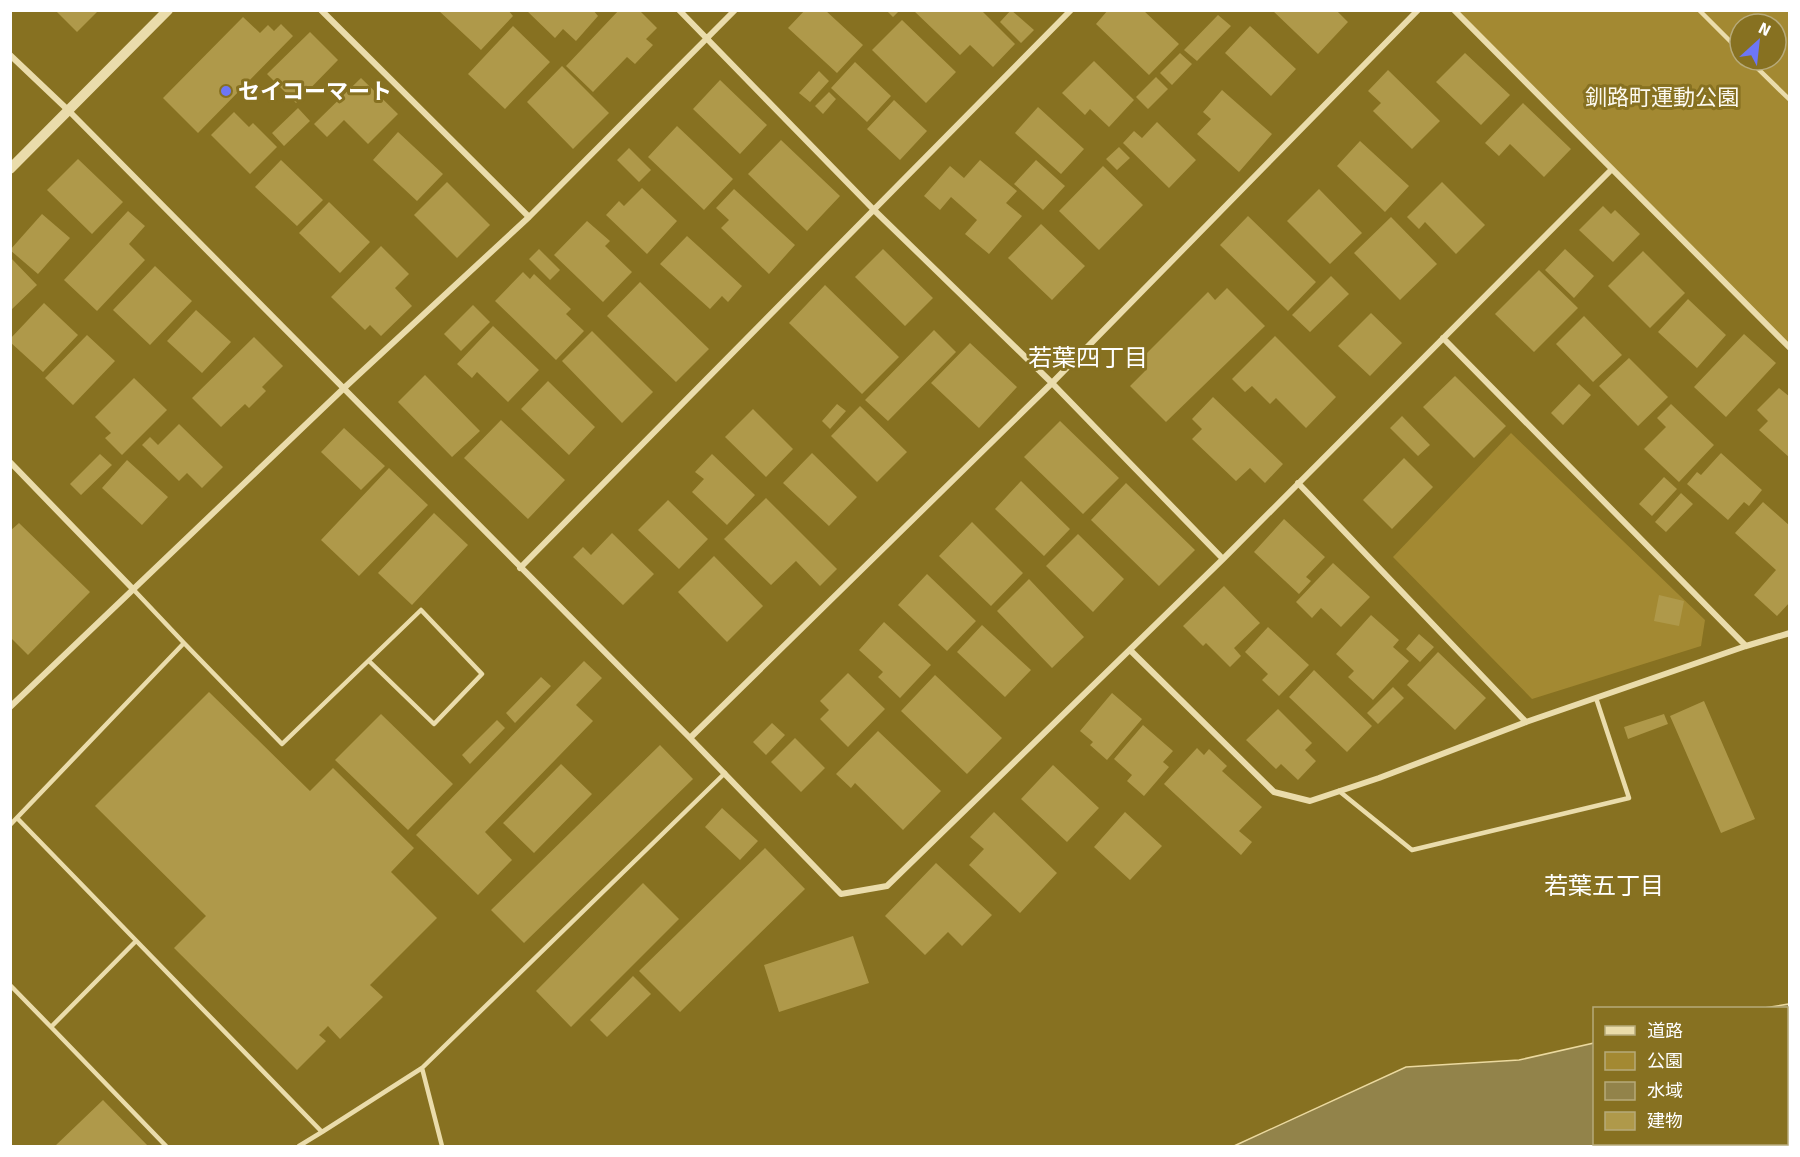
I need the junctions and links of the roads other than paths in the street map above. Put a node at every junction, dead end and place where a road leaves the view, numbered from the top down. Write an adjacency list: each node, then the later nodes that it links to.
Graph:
1 (168, 10): 14 (street)
2 (321, 10): 18 (street)
3 (679, 10): 9 (street)
4 (735, 10): 9 (street)
5 (1071, 10): 17 (street)
6 (1418, 10): 21 (street)
7 (1454, 10): 16 (street)
8 (1699, 10): 10 (lane)
9 (707, 39): 17 (street); 18 (street)
10 (1728, 39)
11 (10, 55): 14 (street)
12 (1761, 72): 13 (lane)
13 (1790, 100)
14 (69, 111): 15 (street); 22 (street)
15 (10, 169)
16 (1611, 170): 19 (street); 20 (street)
17 (874, 210): 21 (street); 26 (street)
18 (529, 217): 22 (street)
19 (1443, 339): 24 (street); 30 (street)
20 (1790, 348)
21 (1053, 383): 25 (street); 36 (street)
22 (343, 389): 26 (street); 27 (street)
23 (10, 462): 27 (street)
24 (1298, 483): 25 (street); 35 (street)
25 (1223, 559): 31 (street)
26 (520, 568): 36 (street)
27 (132, 588): 29 (lane); 34 (street)
28 (1790, 633): 30 (street)
29 (183, 643): 32 (lane); 39 (lane)
30 (1746, 646): 33 (street)
31 (1130, 650): 37 (street); 38 (street)
32 (369, 661): 32 (lane)
33 (1596, 698): 35 (street); 38 (lane)
34 (10, 707)
35 (1526, 722): 38 (street)
36 (690, 738): 37 (street)
37 (725, 774): 44 (lane)
38 (1339, 791)
39 (17, 818): 40 (lane); 41 (lane)
40 (10, 825)
41 (136, 940): 43 (lane); 45 (lane)
42 (10, 985): 43 (lane)
43 (51, 1027): 46 (lane)
44 (422, 1068): 45 (lane); 48 (lane)
45 (322, 1132): 47 (lane)
46 (166, 1146)
47 (299, 1146)
48 (442, 1146)

